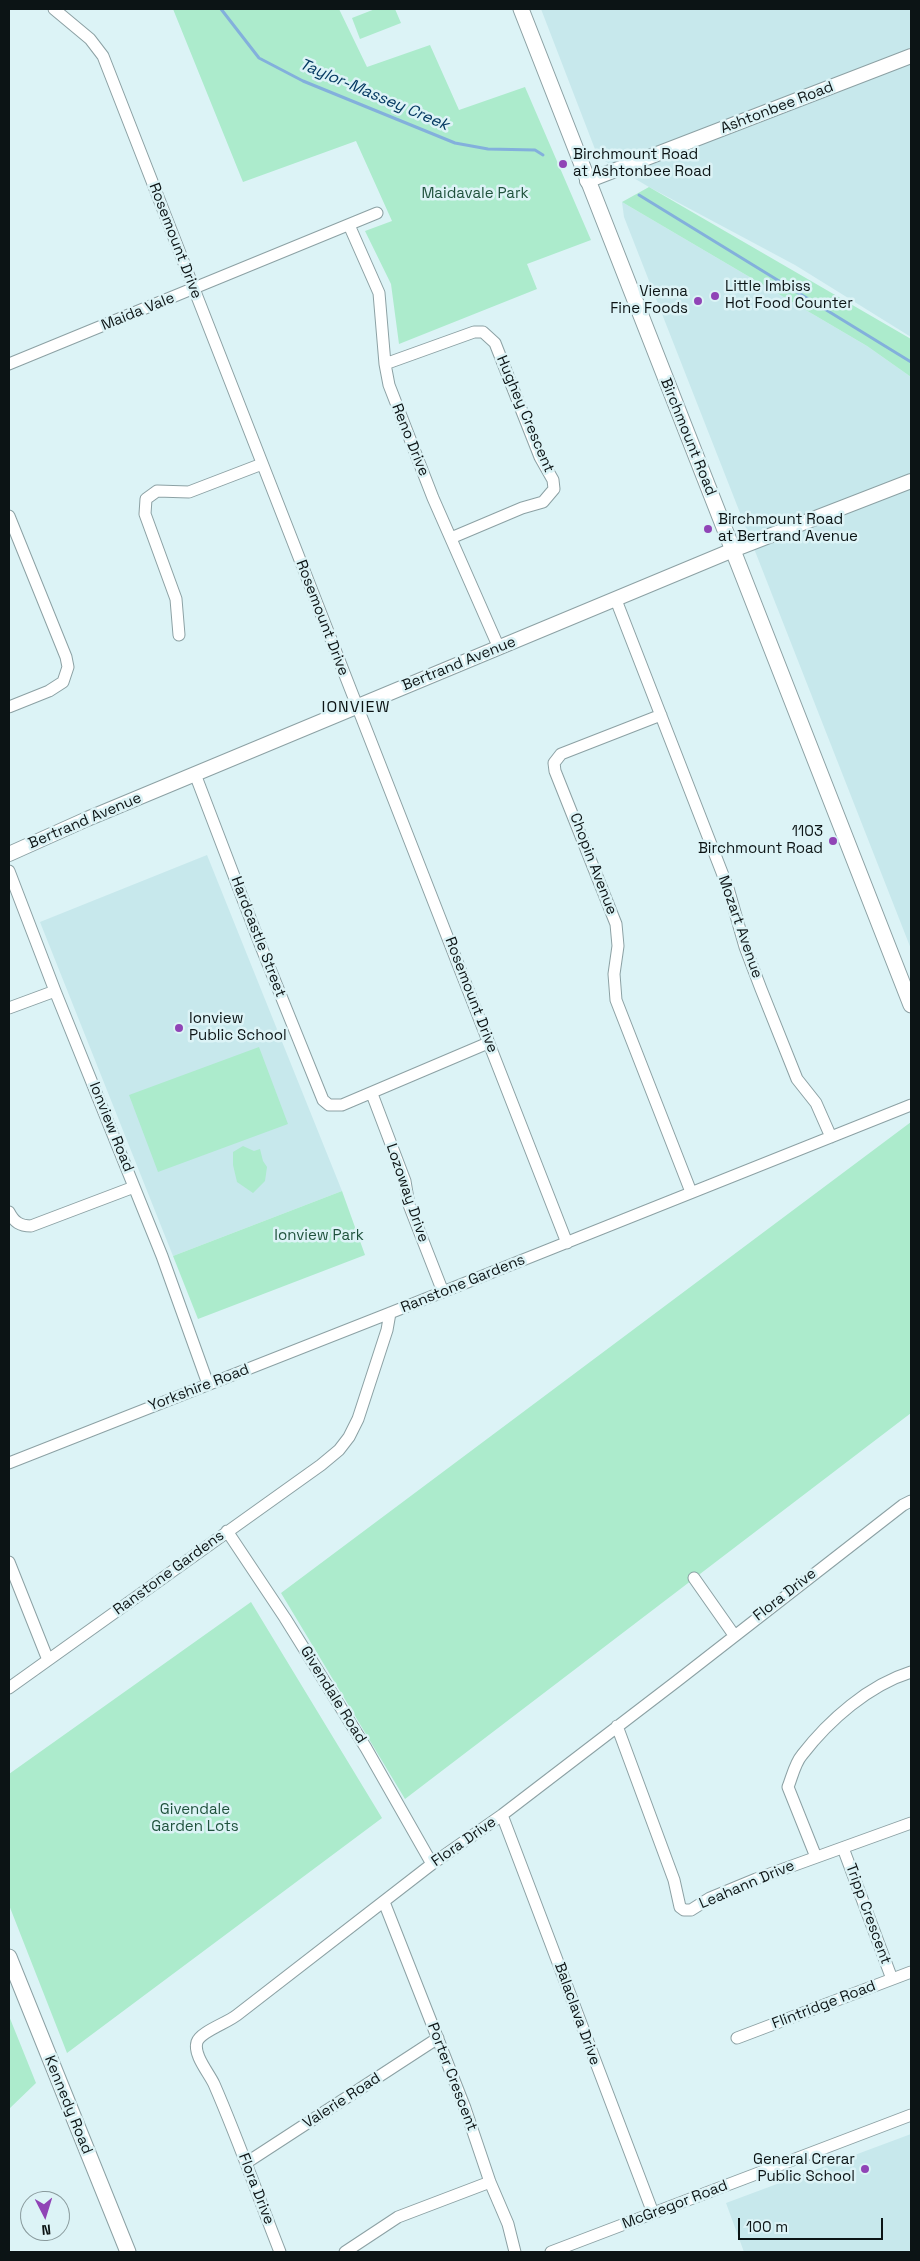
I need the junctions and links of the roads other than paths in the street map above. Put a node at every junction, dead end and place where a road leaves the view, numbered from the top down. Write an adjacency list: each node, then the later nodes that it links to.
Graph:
1 (54, 9): 7 (street, Rosemount Drive)
2 (521, 9): 4 (main road, Birchmount Road)
3 (911, 56): 4 (street, Ashtonbee Road)
4 (587, 181): 14 (main road, Birchmount Road)
5 (377, 213): 6 (street, Maida Vale)
6 (349, 225): 7 (street, Maida Vale); 9 (street, Reno Drive)
7 (194, 289): 8 (street, Maida Vale); 10 (street, Rosemount Drive)
8 (9, 364)
9 (385, 364): 13 (street, Reno Drive); 13 (street, Hughey Crescent)
10 (262, 464): 16 (street); 19 (street, Rosemount Drive)
11 (911, 481): 14 (street, Bertrand Avenue)
12 (9, 516): 18 (street)
13 (451, 538): 17 (street, Reno Drive)
14 (733, 550): 15 (street, Bertrand Avenue); 25 (main road, Birchmount Road)
15 (616, 600): 17 (street, Bertrand Avenue); 20 (street, Mozart Avenue)
16 (179, 635)
17 (499, 648): 19 (street, Bertrand Avenue)
18 (9, 707)
19 (356, 707): 21 (street, Bertrand Avenue); 27 (street, Rosemount Drive)
20 (661, 715): 30 (street, Mozart Avenue); 32 (street, Chopin Avenue)
21 (195, 774): 22 (street, Bertrand Avenue); 28 (street, Hardcastle Street)
22 (9, 854)
23 (9, 871): 24 (street, Ionview Road)
24 (55, 991): 26 (street); 31 (street, Ionview Road)
25 (911, 1005)
26 (9, 1008)
27 (488, 1043): 28 (street, Hardcastle Street); 34 (street, Rosemount Drive)
28 (372, 1094): 35 (street, Lozoway Drive)
29 (911, 1105): 30 (street, Ranstone Gardens)
30 (831, 1137): 32 (street, Ranstone Gardens)
31 (134, 1187): 33 (street); 37 (street, Ionview Road)
32 (691, 1192): 34 (street, Ranstone Gardens)
33 (9, 1212)
34 (567, 1243): 35 (street, Ranstone Gardens)
35 (444, 1292): 36 (street, Ranstone Gardens)
36 (390, 1314): 37 (street, Yorkshire Road); 40 (street, Ranstone Gardens)
37 (208, 1384): 38 (street, Yorkshire Road)
38 (9, 1463)
39 (911, 1501): 43 (street, Flora Drive)
40 (227, 1531): 44 (street, Ranstone Gardens); 52 (street, Givendale Road)
41 (9, 1562): 44 (street)
42 (694, 1578): 43 (street)
43 (734, 1635): 47 (street, Flora Drive)
44 (48, 1660): 46 (street, Ranstone Gardens)
45 (911, 1672): 51 (street)
46 (9, 1688)
47 (617, 1726): 48 (street, Flora Drive); 51 (street, Leahann Drive)
48 (502, 1815): 52 (street, Flora Drive); 62 (street, Balaclava Drive)
49 (911, 1823): 50 (street, Leahann Drive)
50 (843, 1848): 51 (street, Leahann Drive); 56 (street, Tripp Crescent)
51 (816, 1858)
52 (432, 1864): 53 (street, Flora Drive)
53 (384, 1902): 57 (street, Porter Crescent); 60 (street, Flora Drive)
54 (9, 1957): 63 (main road, Kennedy Road)
55 (911, 1972): 56 (street, Flintridge Road)
56 (892, 1979): 58 (street, Flintridge Road)
57 (438, 2038): 60 (street, Valerie Road); 61 (street, Porter Crescent)
58 (737, 2038)
59 (911, 2115): 62 (street, McGregor Road)
60 (246, 2163): 64 (street, Flora Drive)
61 (490, 2182): 65 (street); 66 (street, Porter Crescent)
62 (653, 2213): 67 (street, McGregor Road)
63 (128, 2252)
64 (280, 2252)
65 (345, 2252)
66 (515, 2252)
67 (551, 2252)

